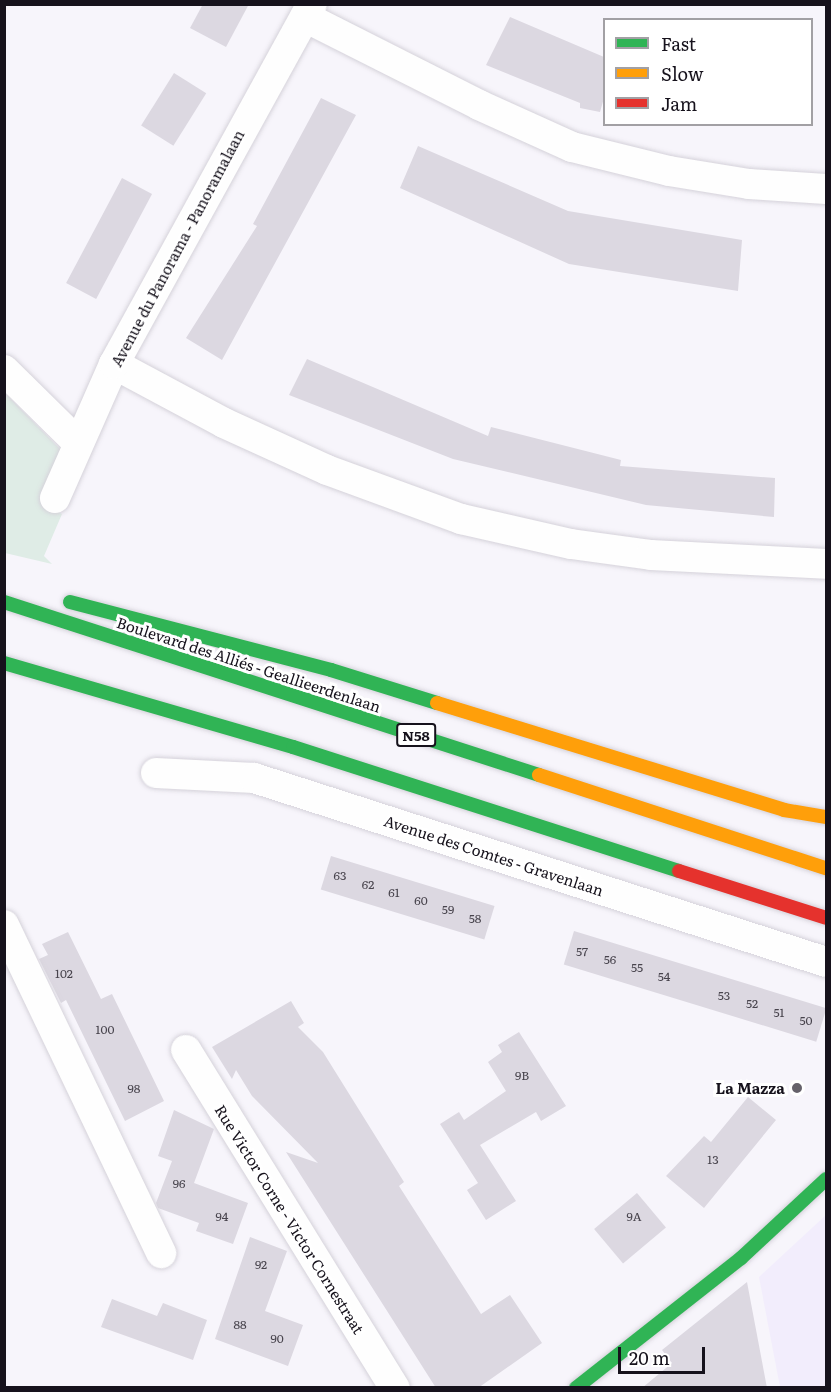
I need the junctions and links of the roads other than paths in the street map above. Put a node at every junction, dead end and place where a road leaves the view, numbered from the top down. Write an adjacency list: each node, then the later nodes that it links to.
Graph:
1 (308, 11): 2 (street); 3 (street, Avenue du Panorama - Panoramalaan)
2 (826, 189)
3 (114, 364): 5 (street, Avenue du Panorama - Panoramalaan); 7 (street)
4 (4, 370): 5 (street)
5 (78, 443): 6 (street, Avenue du Panorama - Panoramalaan)
6 (55, 498)
7 (826, 564)
8 (4, 593): 9 (main road)
9 (38, 597)
10 (60, 600): 14 (main road)
11 (4, 602): 15 (main road, Boulevard des Alliés - Geallieerdenlaan / N58)
12 (4, 663): 16 (main road)
13 (156, 773): 18 (street, Avenue des Comtes - Gravenlaan)
14 (826, 817)
15 (826, 868)
16 (826, 918)
17 (4, 925): 21 (street)
18 (826, 962)
19 (186, 1050): 22 (street, Rue Victor Corne - Victor Cornestraat)
20 (826, 1179): 23 (main road)
21 (161, 1253)
22 (395, 1388)
23 (576, 1388)

